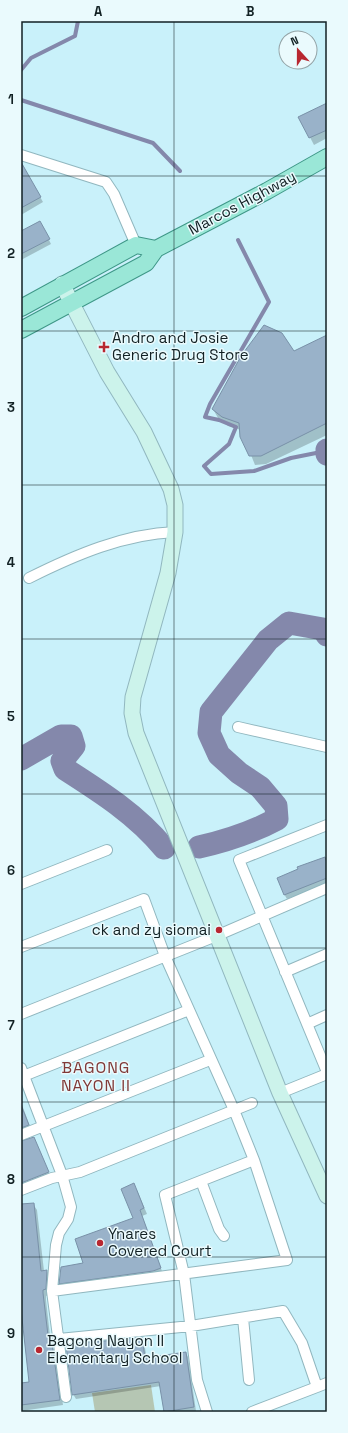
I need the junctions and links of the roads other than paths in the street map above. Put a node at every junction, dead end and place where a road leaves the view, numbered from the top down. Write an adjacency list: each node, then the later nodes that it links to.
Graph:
1 (21, 155): 3 (street)
2 (327, 157): 4 (main road, Marcos Highway)
3 (136, 245): 4 (main road); 5 (main road)
4 (156, 249): 6 (main road, Marcos Highway)
5 (62, 284): 6 (street); 7 (main road)
6 (72, 301): 8 (main road, Marcos Highway); 9 (street)
7 (21, 308)
8 (21, 330)
9 (176, 532): 10 (street); 18 (street)
10 (29, 578)
11 (238, 727): 12 (street)
12 (327, 747)
13 (327, 825): 17 (street)
14 (107, 850): 15 (street)
15 (21, 884)
16 (327, 888): 17 (street)
17 (262, 916): 18 (street); 22 (street)
18 (216, 936): 21 (street); 30 (street)
19 (21, 947): 21 (street)
20 (327, 954): 22 (street)
21 (165, 956): 23 (street); 24 (street)
22 (285, 972): 26 (street)
23 (189, 1010): 27 (street); 28 (street)
24 (21, 1014)
25 (327, 1015): 26 (street)
26 (307, 1024): 29 (street)
27 (210, 1060): 32 (street); 33 (street)
28 (22, 1073): 33 (street)
29 (327, 1073): 30 (street)
30 (280, 1093): 39 (street)
31 (252, 1103): 32 (street)
32 (234, 1110): 35 (street); 36 (street)
33 (44, 1126): 34 (street); 36 (street)
34 (21, 1135)
35 (254, 1160): 37 (street); 41 (street)
36 (62, 1175): 38 (street); 42 (street)
37 (201, 1181): 40 (street); 41 (street)
38 (21, 1190)
39 (327, 1196)
40 (224, 1236)
41 (184, 1274): 42 (street); 44 (street)
42 (52, 1291): 45 (street)
43 (243, 1318): 44 (street); 46 (street); 48 (street)
44 (191, 1326): 45 (street); 50 (street)
45 (58, 1339): 49 (street)
46 (249, 1380)
47 (327, 1383): 48 (street)
48 (317, 1387): 51 (street)
49 (66, 1397)
50 (208, 1412)
51 (252, 1412)

